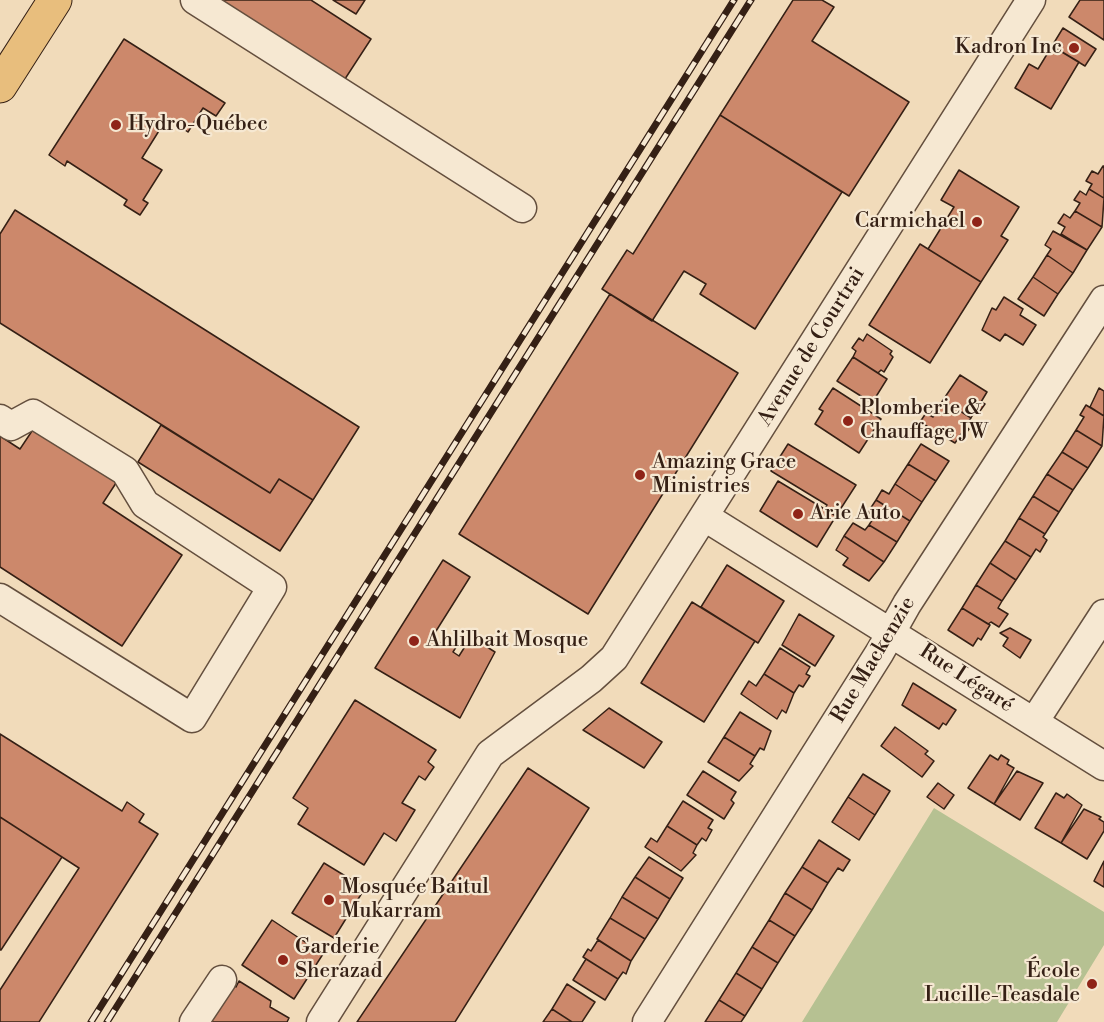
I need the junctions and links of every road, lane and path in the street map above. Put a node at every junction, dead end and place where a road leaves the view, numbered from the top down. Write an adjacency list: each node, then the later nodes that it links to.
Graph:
1 (56, 0): 4 (main road)
2 (195, 0): 5 (street)
3 (1032, 0): 8 (street, Avenue de Courtrai)
4 (0, 86)
5 (522, 208)
6 (1104, 300): 11 (street, Rue Mackenzie)
7 (0, 419): 9 (street)
8 (705, 517): 11 (street, Rue Légaré); 16 (street, Avenue de Courtrai)
9 (0, 598)
10 (1104, 614): 12 (street)
11 (892, 633): 12 (street, Rue Légaré); 17 (street, Rue Mackenzie)
12 (1034, 722): 13 (street, Rue Légaré)
13 (1104, 766)
14 (222, 980): 15 (street)
15 (194, 1022)
16 (321, 1022)
17 (647, 1022)

